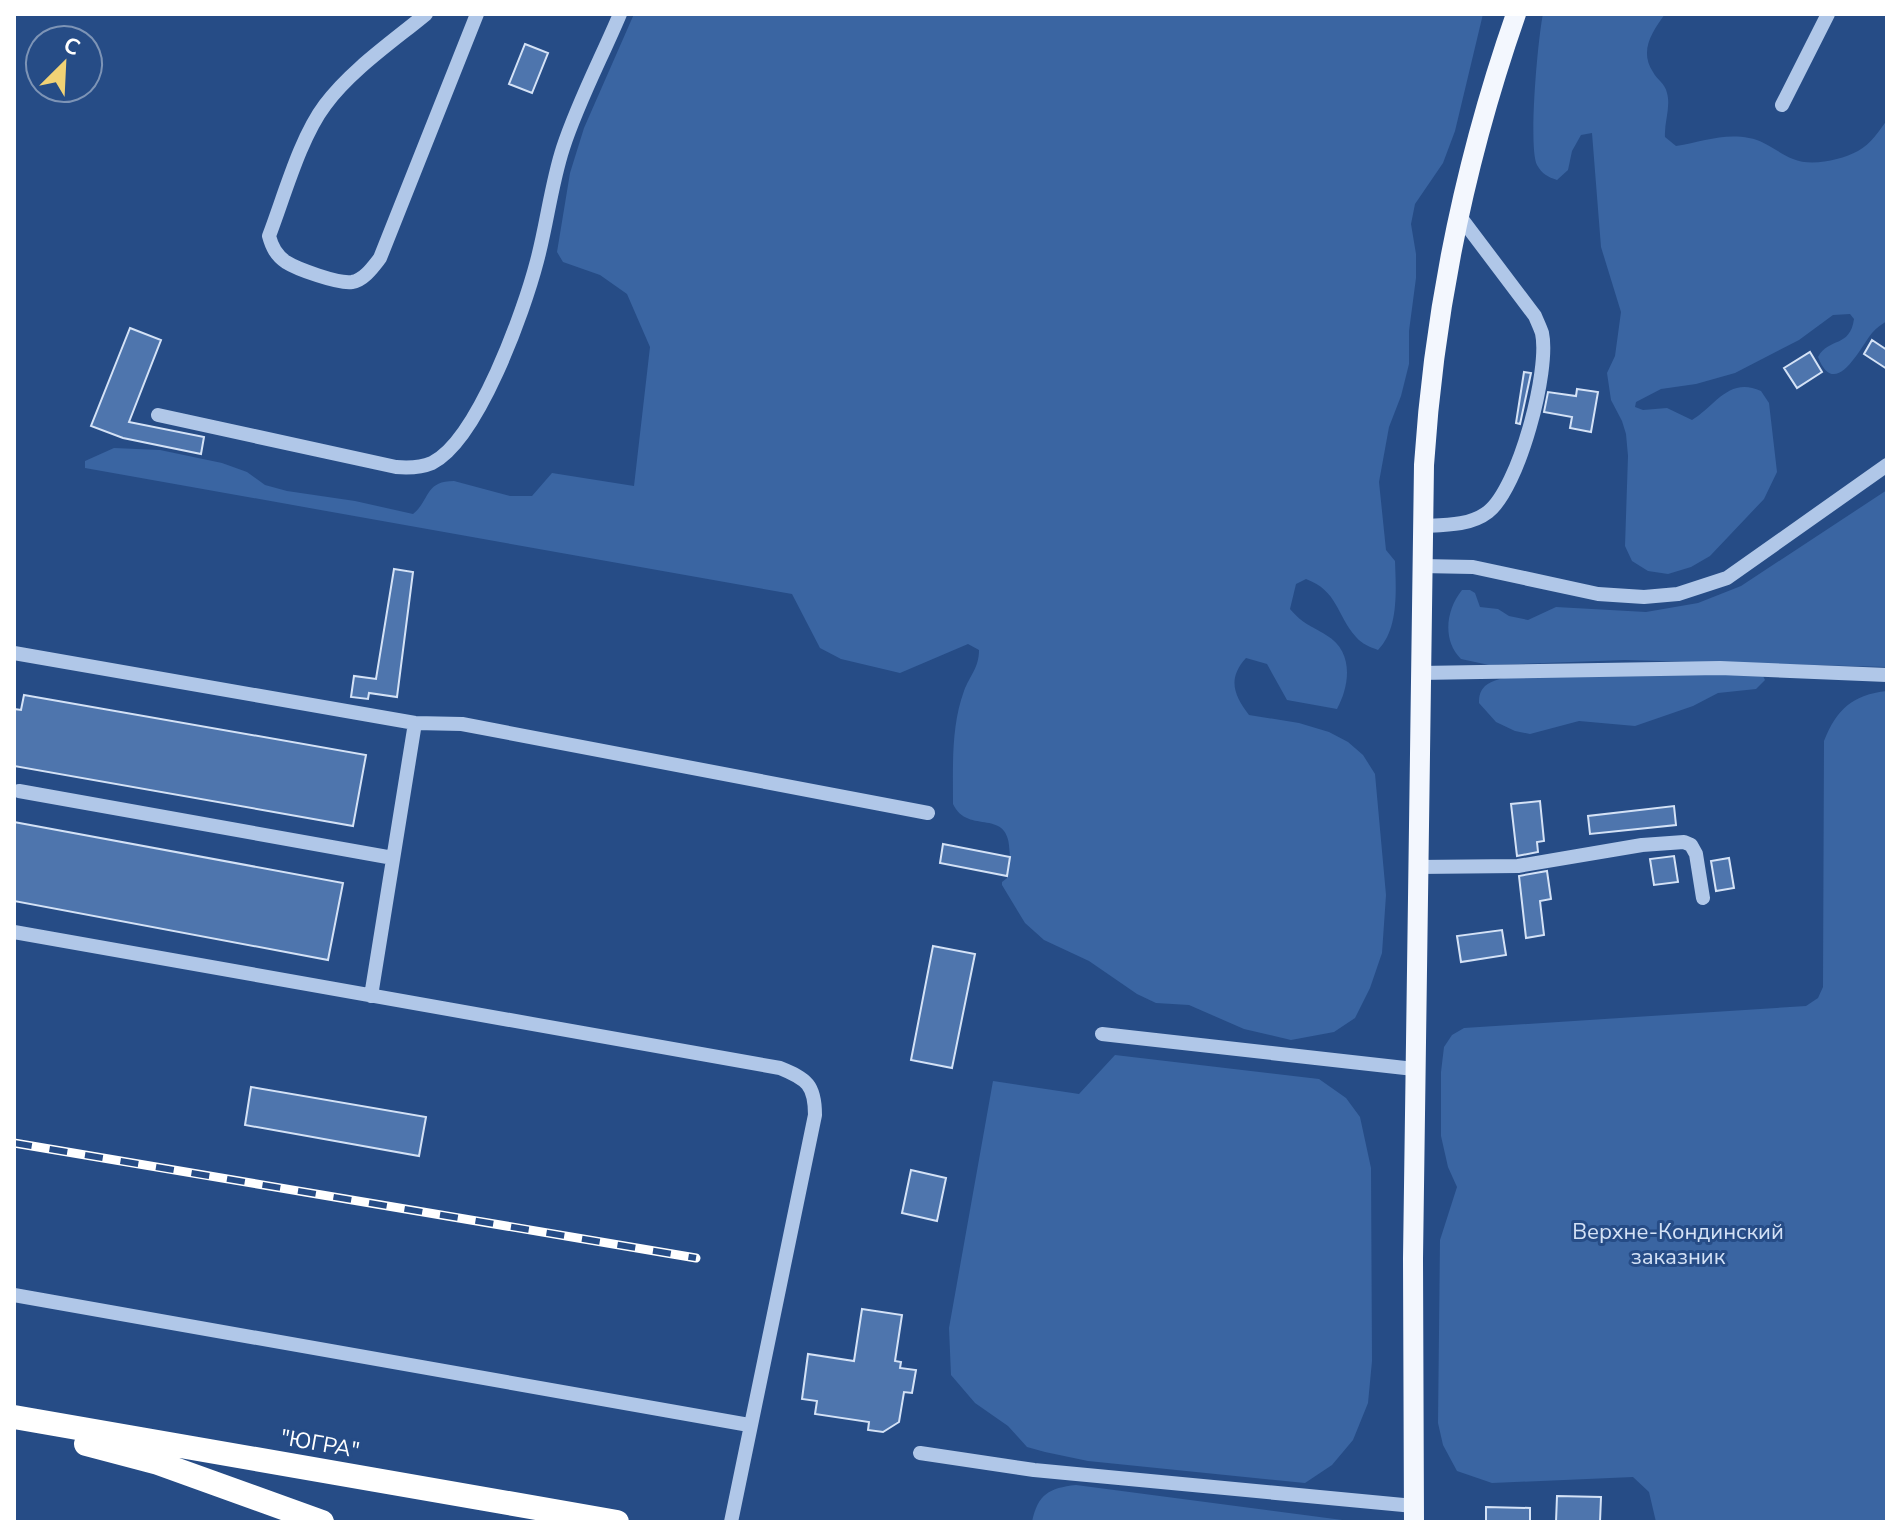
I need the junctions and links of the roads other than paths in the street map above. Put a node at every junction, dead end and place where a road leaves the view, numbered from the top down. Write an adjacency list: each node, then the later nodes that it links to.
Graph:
1 (426, 14): 2 (lane)
2 (477, 14)
3 (620, 14): 8 (lane)
4 (1516, 14): 7 (main road)
5 (1828, 14): 6 (lane)
6 (1782, 105)
7 (1458, 214): 10 (main road); 10 (lane)
8 (158, 415)
9 (1887, 465): 11 (lane)
10 (1422, 526): 11 (main road)
11 (1421, 566): 13 (main road)
12 (14, 653): 15 (lane)
13 (1420, 673): 14 (lane); 19 (main road)
14 (1887, 675)
15 (415, 723): 17 (lane); 18 (lane)
16 (19, 791): 18 (lane)
17 (928, 813)
18 (393, 858): 22 (lane)
19 (1417, 867): 20 (lane); 24 (main road)
20 (1703, 898)
21 (14, 932): 22 (lane)
22 (371, 996): 27 (lane)
23 (1102, 1034): 24 (lane)
24 (1414, 1069): 30 (main road)
25 (14, 1295): 27 (lane)
26 (14, 1417): 32 (highway, "ЮГРА")
27 (749, 1425): 33 (lane)
28 (14, 1426): 31 (highway)
29 (920, 1453): 30 (lane)
30 (1414, 1514)
31 (322, 1522)
32 (617, 1522)
33 (731, 1522)

